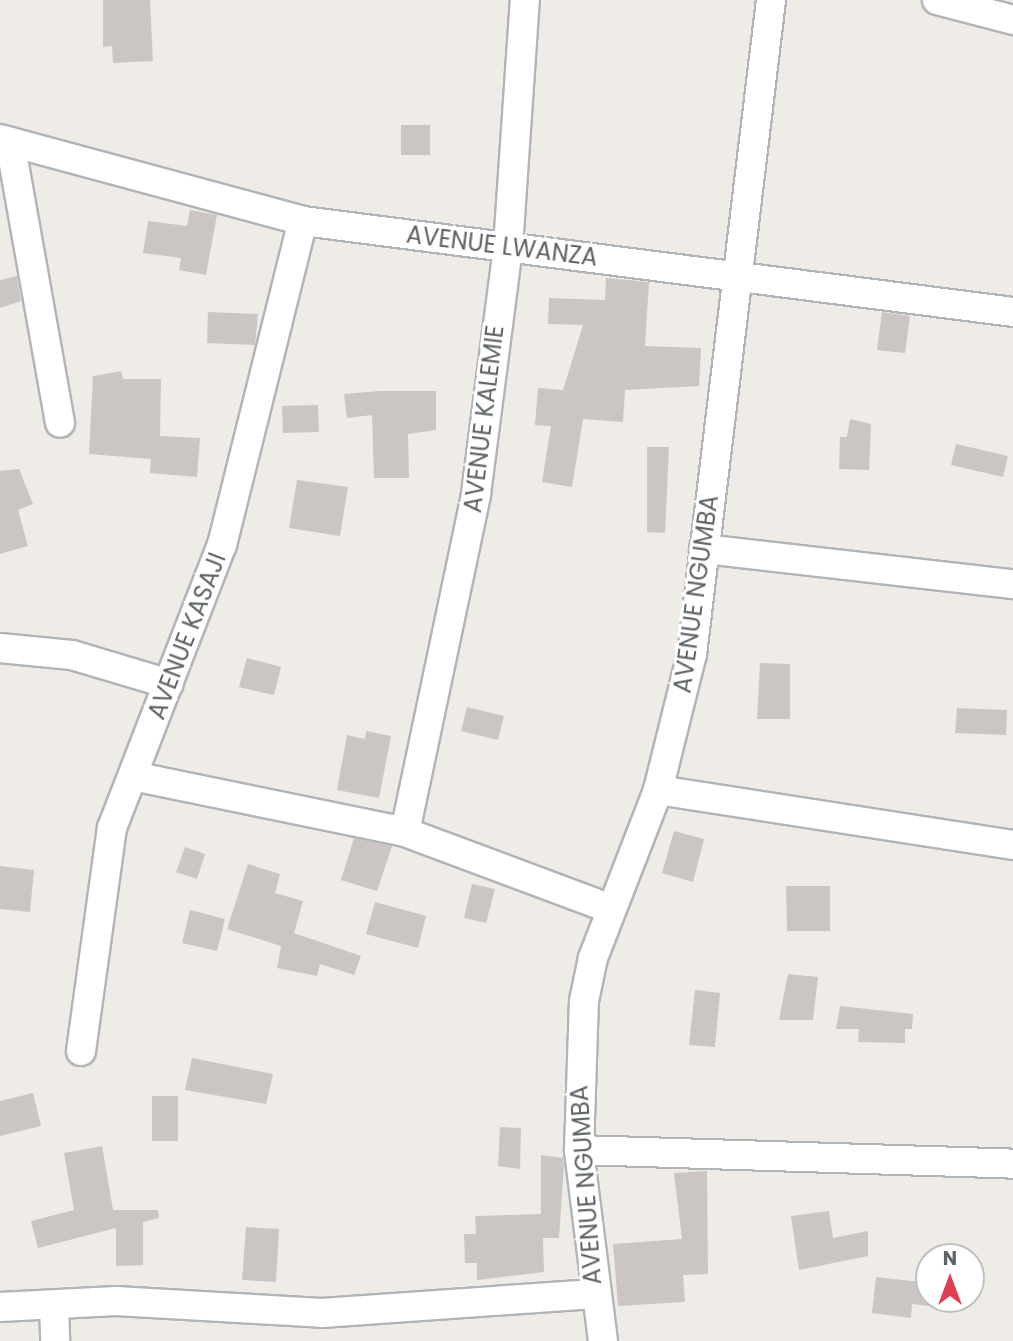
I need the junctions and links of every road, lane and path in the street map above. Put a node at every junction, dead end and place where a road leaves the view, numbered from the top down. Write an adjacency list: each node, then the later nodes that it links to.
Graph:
1 (525, 0): 7 (street, AVENUE KALEMIE)
2 (771, 0): 8 (street, AVENUE NGUMBA)
3 (937, 0): 4 (street)
4 (1013, 20)
5 (5, 140): 6 (street, AVENUE LWANZA); 10 (street)
6 (303, 221): 7 (street, AVENUE LWANZA); 14 (street, AVENUE KASAJI)
7 (508, 247): 8 (street, AVENUE LWANZA); 17 (street, AVENUE KALEMIE)
8 (735, 276): 9 (street, AVENUE LWANZA); 11 (street, AVENUE NGUMBA)
9 (1013, 312)
10 (60, 423)
11 (705, 549): 12 (street); 16 (street, AVENUE NGUMBA)
12 (1013, 584)
13 (0, 648): 14 (street)
14 (169, 684): 15 (street, AVENUE KASAJI)
15 (133, 776): 17 (street); 20 (street, AVENUE KASAJI)
16 (658, 790): 18 (street); 19 (street, AVENUE NGUMBA)
17 (405, 832): 19 (street)
18 (1013, 845)
19 (611, 909): 21 (street, AVENUE NGUMBA)
20 (81, 1051)
21 (579, 1150): 22 (street); 23 (street, AVENUE NGUMBA)
22 (1013, 1164)
23 (594, 1294): 24 (street); 27 (street, AVENUE NGUMBA)
24 (54, 1305): 25 (street); 26 (street)
25 (0, 1307)
26 (55, 1341)
27 (603, 1341)

